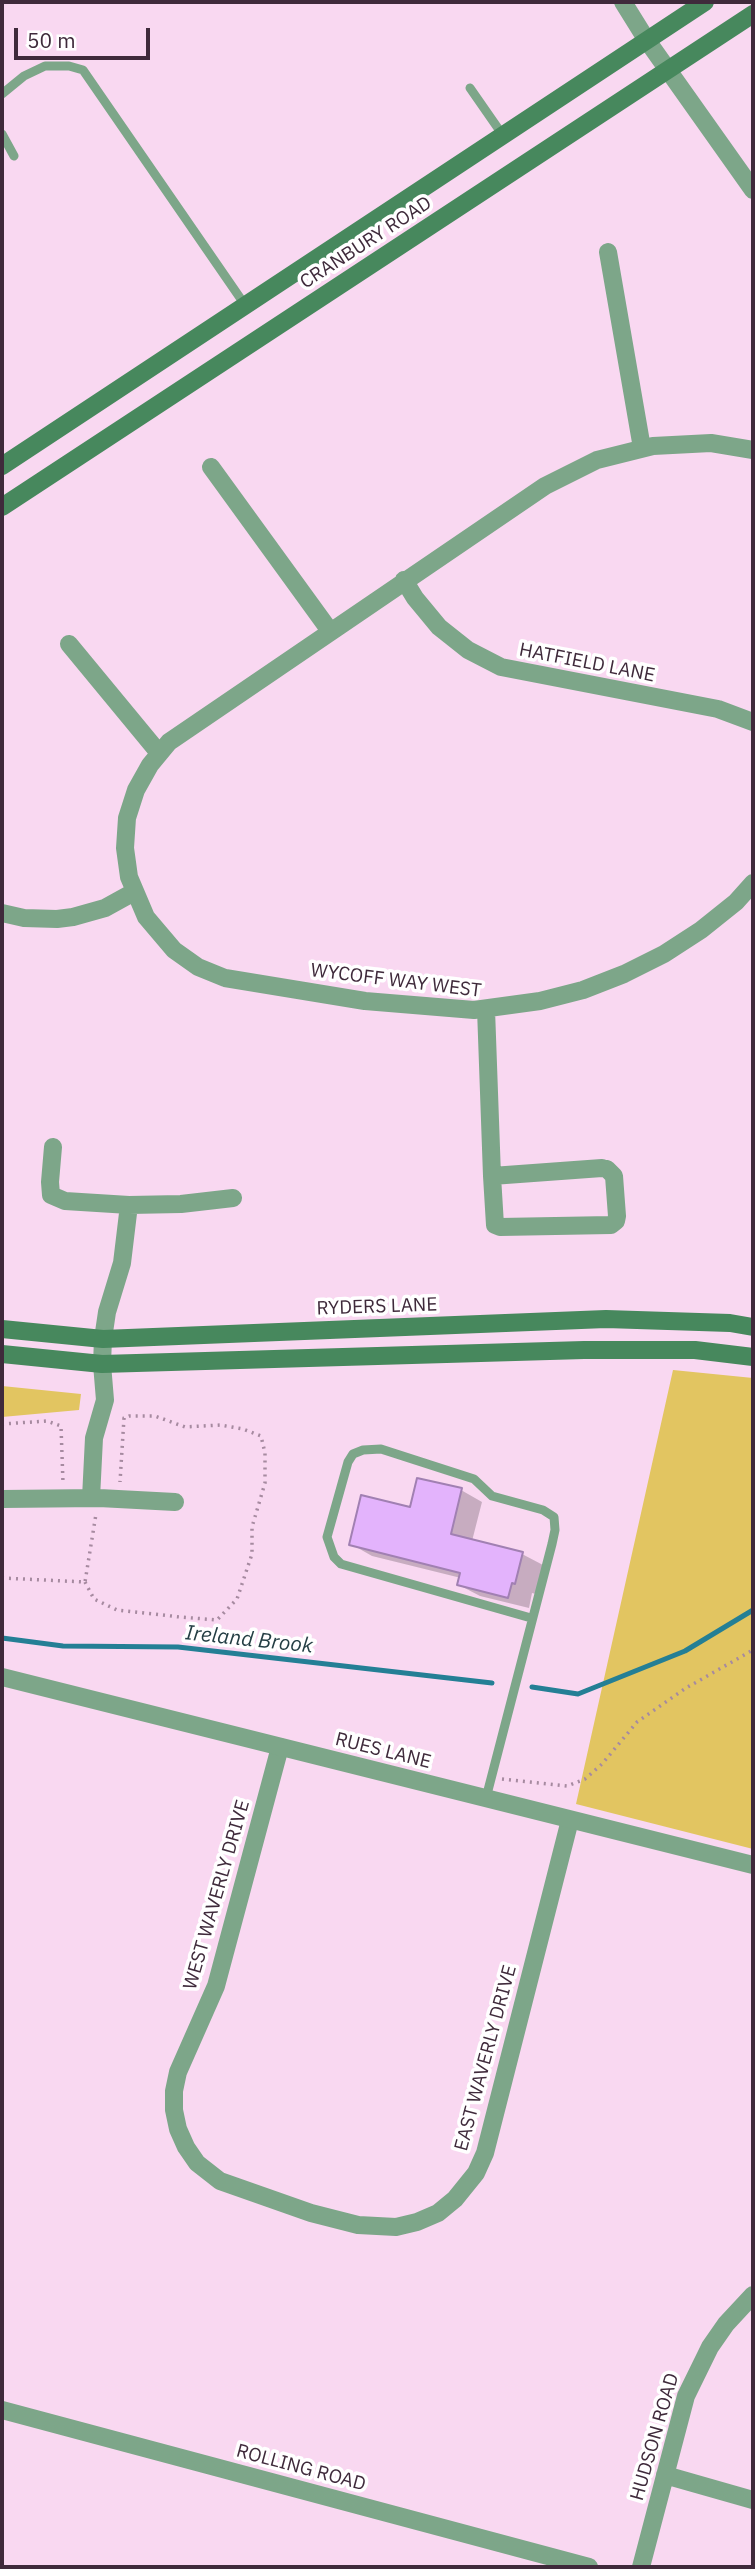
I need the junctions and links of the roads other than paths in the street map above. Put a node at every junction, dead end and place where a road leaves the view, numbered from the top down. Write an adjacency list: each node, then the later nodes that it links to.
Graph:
1 (623, 2): 4 (street)
2 (705, 2): 4 (main road, CRANBURY ROAD)
3 (753, 15): 5 (main road, CRANBURY ROAD)
4 (646, 39): 5 (street); 9 (main road, CRANBURY ROAD)
5 (668, 68): 11 (street); 18 (main road, CRANBURY ROAD)
6 (470, 88): 9 (lane)
7 (2, 94): 13 (lane)
8 (2, 134): 10 (lane)
9 (502, 134): 13 (main road, CRANBURY ROAD)
10 (14, 156)
11 (753, 190)
12 (608, 252): 14 (street)
13 (244, 305): 16 (main road, CRANBURY ROAD)
14 (642, 448): 15 (street, WYCOFF WAY WEST); 19 (street, WYCOFF WAY WEST)
15 (753, 450)
16 (2, 466)
17 (211, 467): 20 (street)
18 (2, 507)
19 (404, 580): 20 (street, WYCOFF WAY WEST); 22 (street, HATFIELD LANE)
20 (330, 631): 23 (street, WYCOFF WAY WEST)
21 (69, 644): 23 (street)
22 (753, 722)
23 (159, 753): 25 (street, WYCOFF WAY WEST)
24 (753, 883): 27 (street)
25 (134, 892): 26 (street); 27 (street, WYCOFF WAY WEST)
26 (2, 912)
27 (486, 1009): 29 (street, WYCOFF WAY WEST)
28 (53, 1147): 31 (street)
29 (492, 1176): 29 (street, WYCOFF WAY WEST)
30 (233, 1198): 31 (street)
31 (128, 1205): 34 (street)
32 (753, 1327): 34 (main road, RYDERS LANE)
33 (2, 1329): 34 (main road, RYDERS LANE)
34 (103, 1339): 37 (street)
35 (2, 1354): 37 (main road)
36 (753, 1357): 37 (main road)
37 (102, 1364): 38 (street)
38 (95, 1498): 39 (street); 40 (street)
39 (2, 1499)
40 (175, 1502)
41 (531, 1618): 41 (lane); 44 (lane)
42 (2, 1677): 43 (street, RUES LANE)
43 (280, 1747): 44 (street, RUES LANE); 47 (street, WEST WAVERLY DRIVE)
44 (486, 1798): 45 (street, RUES LANE)
45 (570, 1820): 46 (street, RUES LANE); 47 (street, EAST WAVERLY DRIVE)
46 (753, 1865)
47 (358, 2225)
48 (753, 2295): 50 (street, HUDSON ROAD)
49 (2, 2410): 52 (street, ROLLING ROAD)
50 (665, 2475): 51 (street); 53 (street, HUDSON ROAD)
51 (753, 2500)
52 (589, 2567)
53 (641, 2567)

